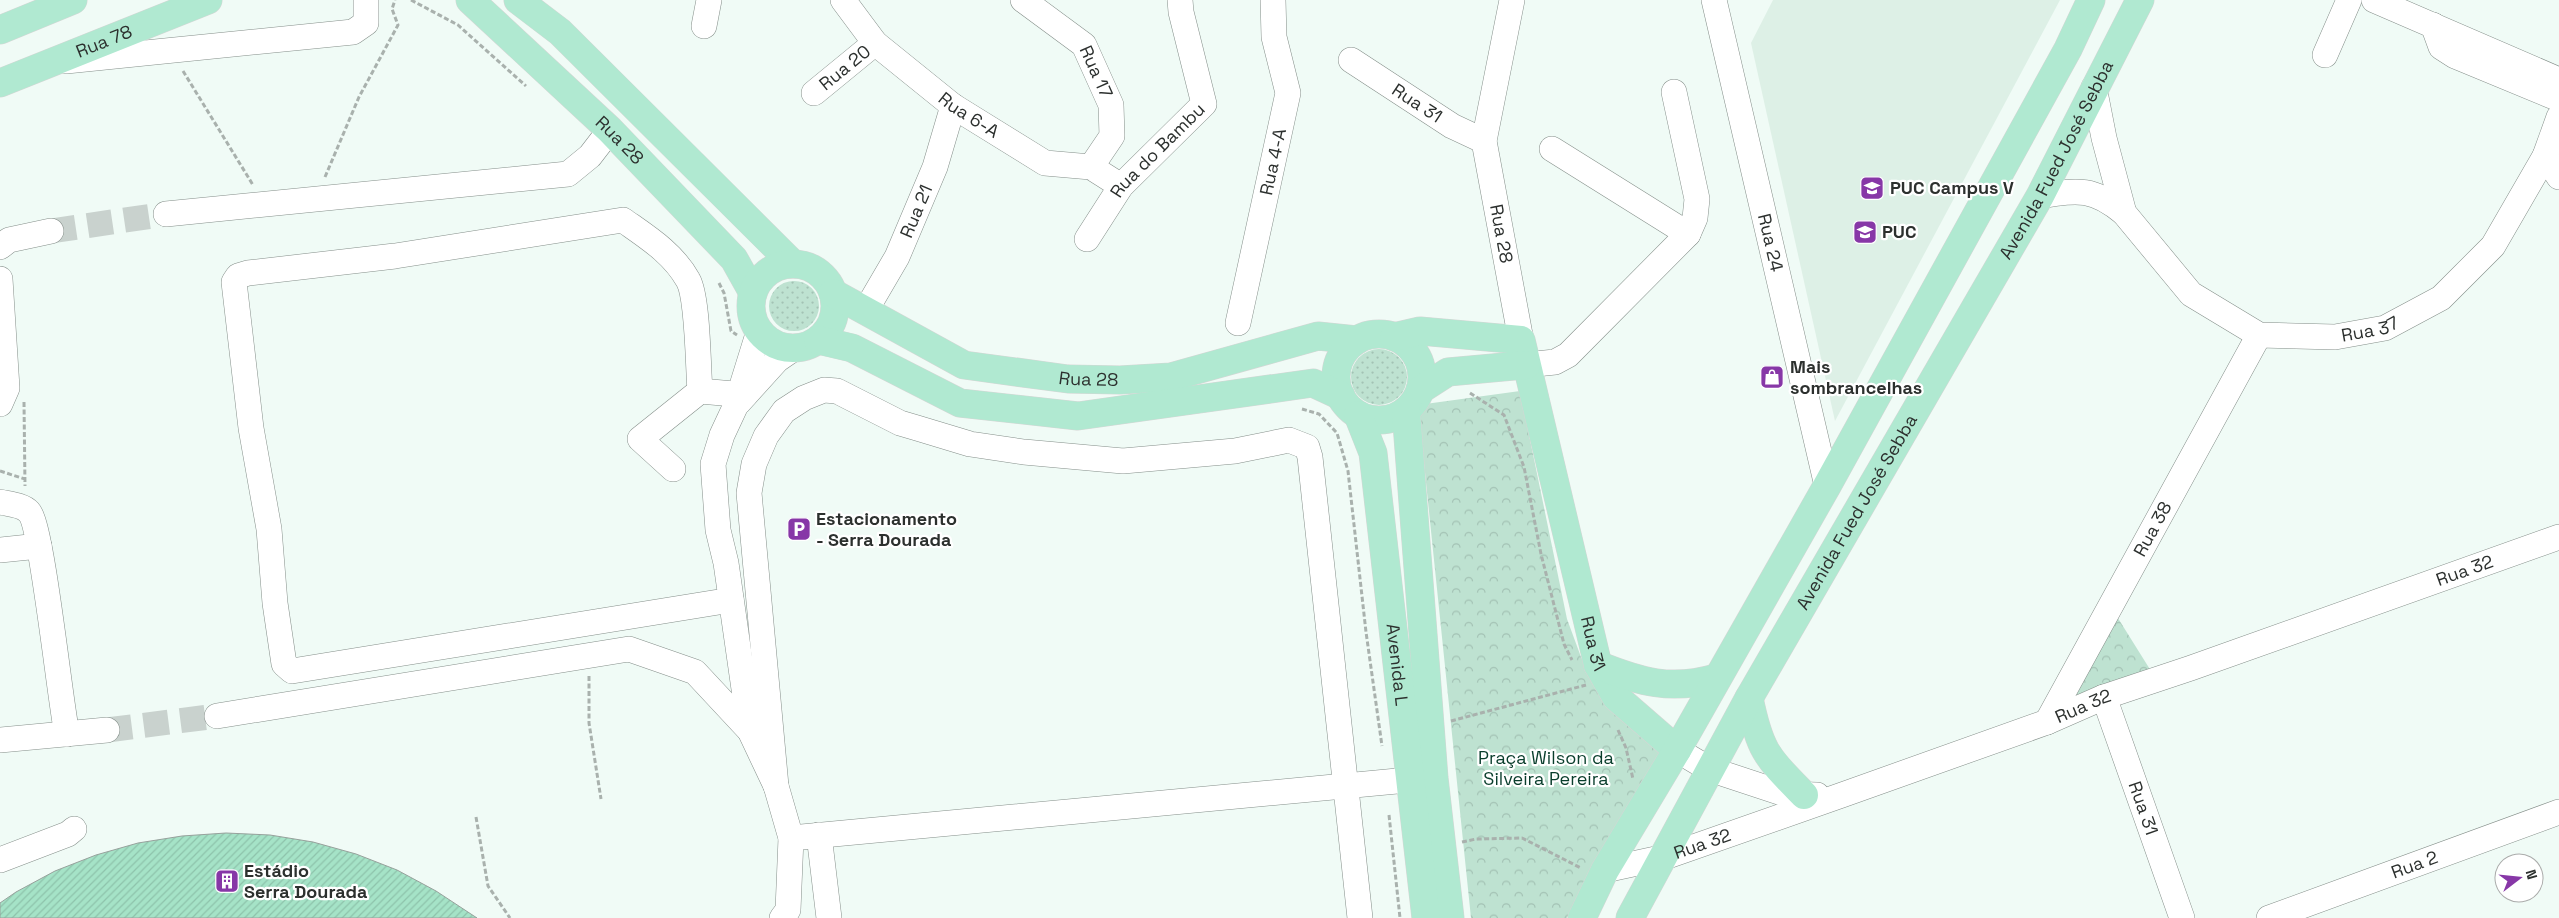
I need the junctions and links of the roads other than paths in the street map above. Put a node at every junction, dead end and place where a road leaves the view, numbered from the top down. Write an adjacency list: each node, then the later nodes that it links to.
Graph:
1 (73, 0): 19 (main road)
2 (208, 0): 23 (main road, Rua 78)
3 (366, 0): 23 (street)
4 (470, 0): 32 (main road, Rua 28)
5 (518, 0): 46 (main road, Rua 28)
6 (709, 0): 17 (street)
7 (843, 0): 20 (street, Rua 6-A)
8 (1023, 0): 36 (street, Rua 17)
9 (1180, 0): 38 (street, Rua do Bambu)
10 (1273, 0): 51 (street, Rua 4-A)
11 (1512, 0): 33 (street, Rua 28)
12 (1714, 0): 64 (street, Rua 24)
13 (2091, 0): 64 (main road)
14 (2140, 0): 26 (main road, Avenida Fued José Sebba)
15 (2349, 0): 21 (street)
16 (2374, 0): 18 (street)
17 (704, 26)
18 (2433, 26): 24 (street); 29 (street)
19 (0, 30)
20 (875, 43): 28 (street, Rua 20); 30 (street, Rua 6-A)
21 (2325, 56)
22 (1352, 60): 33 (street, Rua 31)
23 (51, 63): 25 (main road, Rua 78)
24 (2559, 80)
25 (0, 83)
26 (2094, 86): 39 (main road, Avenida Fued José Sebba); 40 (street, Rua 37)
27 (1674, 92): 43 (street)
28 (814, 93)
29 (2559, 99)
30 (953, 106): 36 (street, Rua 6-A); 50 (street, Rua 21)
31 (2559, 117): 35 (street, Rua 37)
32 (610, 130): 41 (street); 49 (main road, Rua 28)
33 (1484, 141): 57 (street, Rua 28)
34 (1552, 149): 43 (street)
35 (2545, 156): 37 (street); 53 (street, Rua 37)
36 (1091, 167): 38 (street, Rua 6-A)
37 (2559, 177)
38 (1121, 186): 44 (street, Rua do Bambu)
39 (2040, 196): 40 (street, Rua 37); 75 (main road, Avenida Fued José Sebba)
40 (2124, 213): 53 (street, Rua 37)
41 (166, 214)
42 (51, 231): 45 (street)
43 (1688, 234): 57 (street)
44 (1088, 239)
45 (0, 247)
46 (793, 264): 48 (main road); 49 (main road)
47 (0, 279): 61 (street)
48 (833, 293): 50 (main road, Rua 28); 56 (main road)
49 (753, 294): 52 (main road)
50 (866, 310): 55 (main road, Rua 28)
51 (1238, 323)
52 (759, 331): 56 (main road); 59 (street)
53 (2258, 335): 77 (street, Rua 38)
54 (1394, 337): 55 (main road); 57 (main road); 60 (main road)
55 (1357, 340): 62 (main road)
56 (806, 345): 59 (street); 62 (main road, Rua 28)
57 (1523, 352): 60 (main road); 72 (main road, Rua 31)
58 (700, 391): 59 (street); 63 (street); 71 (street)
59 (740, 398): 67 (street)
60 (1413, 400): 62 (main road); 84 (main road, Avenida L)
61 (0, 404)
62 (1349, 405): 84 (main road, Avenida L)
63 (673, 469)
64 (1827, 486): 73 (main road)
65 (0, 502): 69 (street)
66 (751, 519): 67 (street); 85 (street); 86 (street)
67 (718, 530): 71 (street)
68 (2559, 537): 74 (street, Rua 32)
69 (39, 546): 70 (street); 80 (street)
70 (0, 550)
71 (731, 600): 79 (street)
72 (1588, 676): 73 (main road); 82 (main road, Rua 31)
73 (1716, 678): 82 (main road)
74 (2104, 697): 77 (street, Rua 32); 104 (street, Rua 31)
75 (1749, 698): 83 (main road, Avenida Fued José Sebba); 87 (main road)
76 (217, 716): 79 (street)
77 (2047, 722): 88 (street, Rua 32)
78 (107, 730): 80 (street)
79 (750, 731): 86 (street)
80 (66, 734): 81 (street)
81 (0, 740)
82 (1677, 750): 83 (street, Rua 31); 96 (main road)
83 (1709, 769): 87 (street, Rua 31); 94 (main road, Avenida Fued José Sebba)
84 (1422, 779): 85 (street); 93 (main road, Avenida L)
85 (1346, 785): 91 (street); 99 (street)
86 (776, 786): 92 (street)
87 (1804, 795): 88 (street, Rua 31)
88 (1842, 795): 94 (street, Rua 32)
89 (2559, 812): 105 (street, Rua 2)
90 (74, 829): 95 (street)
91 (819, 835): 92 (street); 98 (street)
92 (790, 838): 97 (street)
93 (1430, 847): 100 (main road, Avenida L); 101 (main road, Avenida L)
94 (1664, 856): 96 (street, Rua 32); 103 (main road, Avenida Fued José Sebba)
95 (0, 860)
96 (1603, 875): 102 (main road)
97 (782, 918)
98 (829, 918)
99 (1360, 918)
100 (1426, 918)
101 (1450, 918)
102 (1582, 918)
103 (1630, 918)
104 (2182, 918)
105 (2269, 918)

